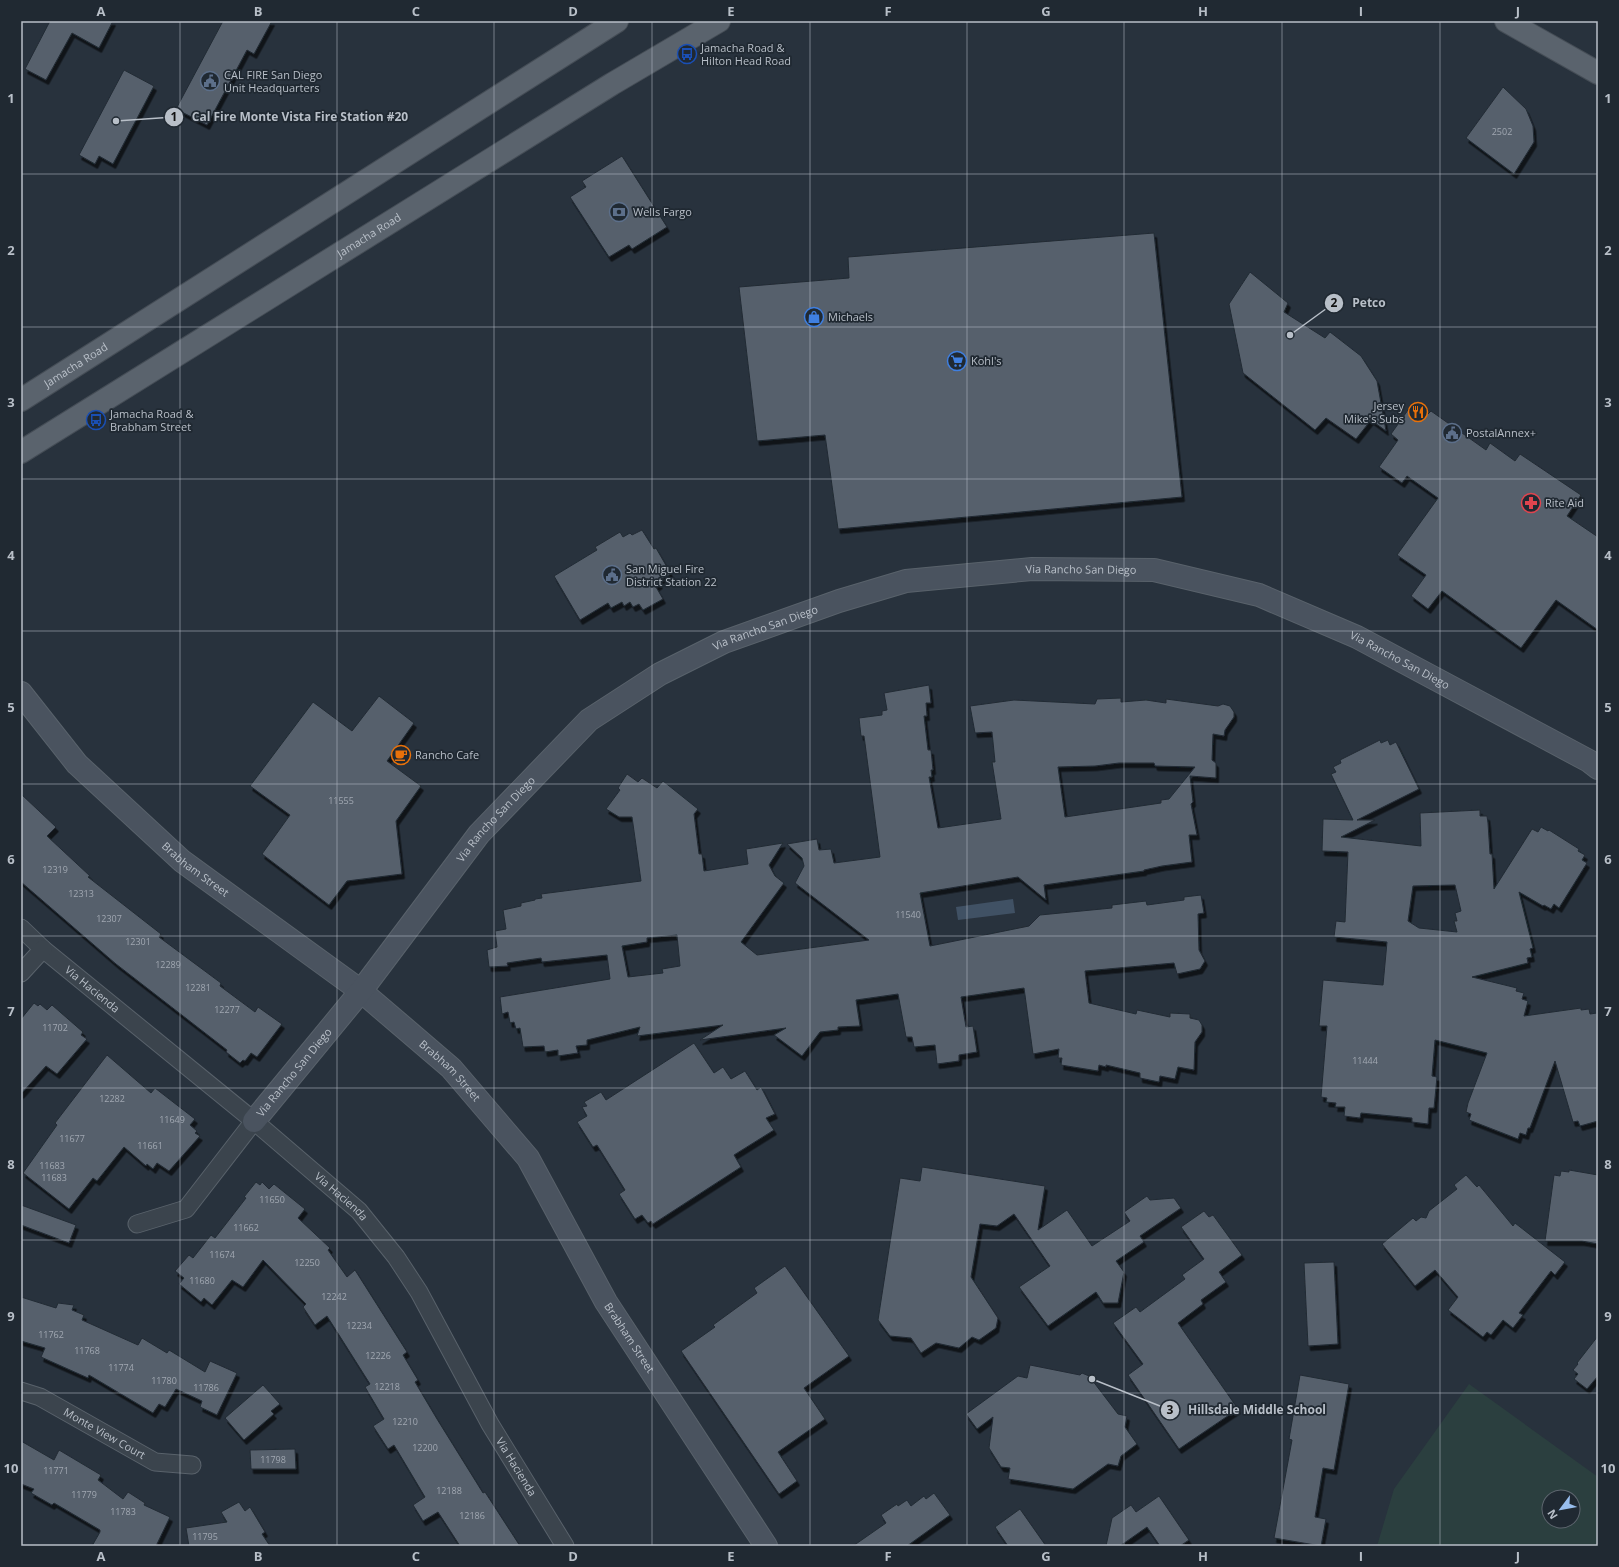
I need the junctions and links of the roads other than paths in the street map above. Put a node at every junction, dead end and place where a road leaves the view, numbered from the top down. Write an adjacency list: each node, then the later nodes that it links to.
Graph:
1 (617, 21): 5 (main road, Jamacha Road)
2 (719, 21): 6 (main road, Jamacha Road)
3 (1506, 21): 4 (main road)
4 (1598, 73)
5 (21, 400)
6 (21, 452)
7 (21, 693): 12 (street, Brabham Street)
8 (1598, 768): 12 (street, Via Rancho San Diego)
9 (21, 928): 10 (street, Via Hacienda)
10 (43, 949): 11 (street); 13 (street, Via Hacienda)
11 (21, 973)
12 (361, 991): 13 (street, Via Rancho San Diego); 18 (street, Brabham Street)
13 (254, 1121): 14 (street, Via Rancho San Diego); 17 (street, Via Hacienda)
14 (137, 1224)
15 (21, 1391): 16 (street, Monte View Court)
16 (192, 1465)
17 (565, 1546)
18 (766, 1546)

